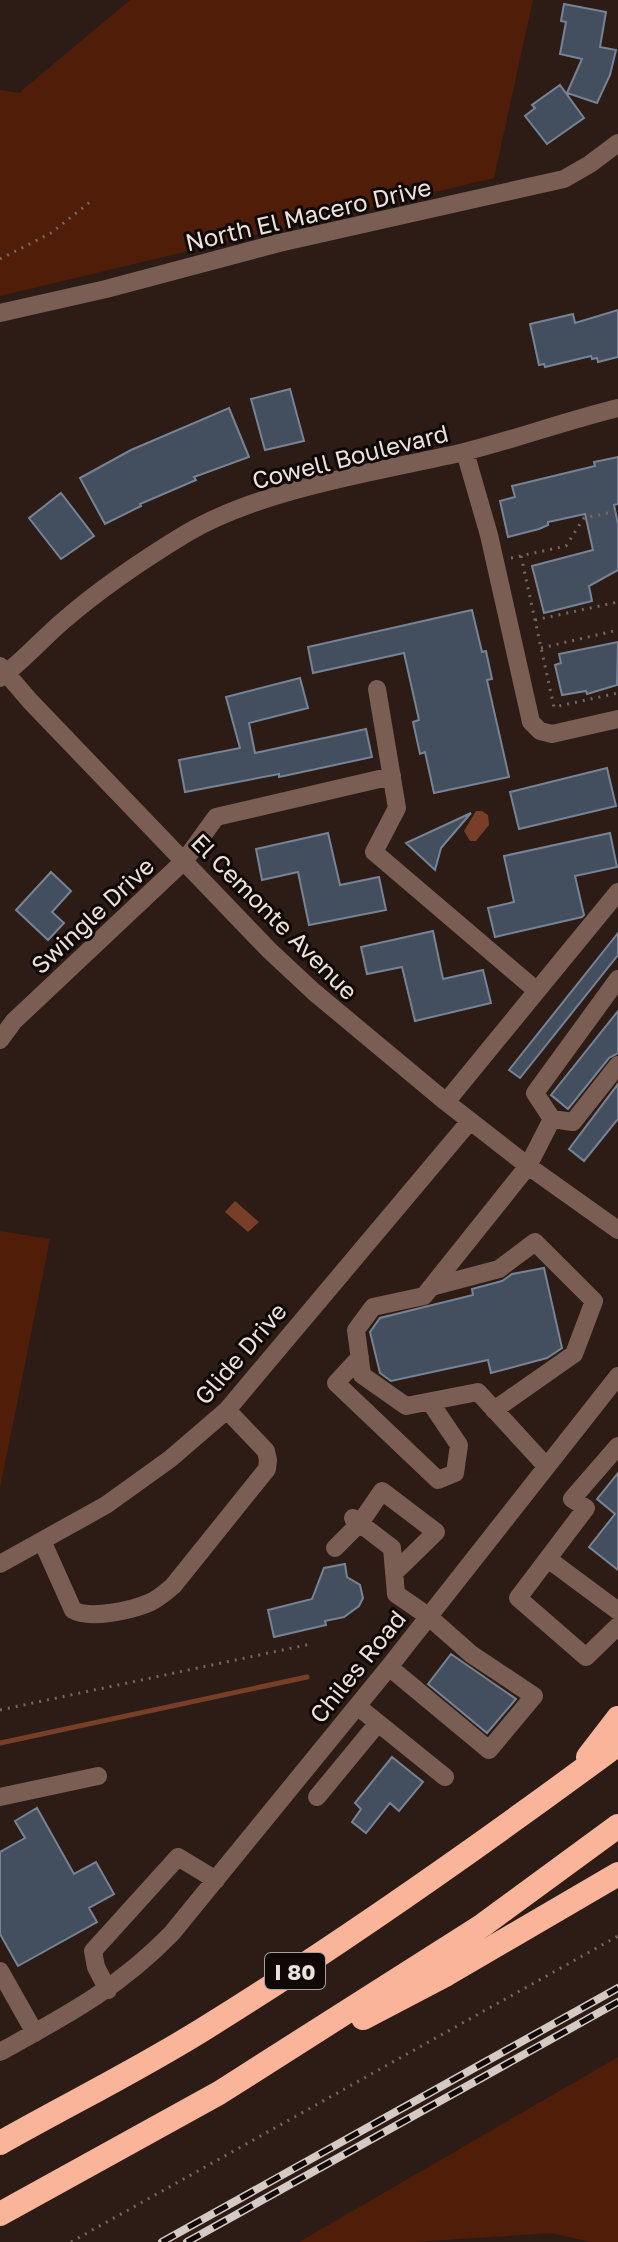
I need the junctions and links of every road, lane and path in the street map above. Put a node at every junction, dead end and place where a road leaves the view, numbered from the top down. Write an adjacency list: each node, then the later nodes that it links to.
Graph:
1 (618, 143): 4 (street, North El Macero Drive)
2 (90, 202): 3 (path)
3 (0, 259)
4 (0, 313)
5 (618, 408): 6 (street, Cowell Boulevard)
6 (465, 452): 9 (street); 14 (street, Cowell Boulevard)
7 (618, 511): 8 (path)
8 (521, 556): 9 (path); 11 (path)
9 (495, 561): 17 (street)
10 (618, 602): 11 (path)
11 (535, 620): 13 (path)
12 (618, 630): 13 (path)
13 (541, 648): 16 (path)
14 (2, 672): 19 (street, El Cemonte Avenue)
15 (377, 689): 18 (street)
16 (618, 693)
17 (618, 719)
18 (392, 776): 19 (street, Swingle Drive); 22 (street)
19 (185, 860): 23 (street, Swingle Drive); 25 (street, El Cemonte Avenue)
20 (618, 892): 22 (street)
21 (618, 979): 26 (street)
22 (537, 991): 25 (street)
23 (0, 1040)
24 (618, 1065): 26 (street)
25 (446, 1102): 27 (street, El Cemonte Avenue)
26 (552, 1119): 28 (street)
27 (470, 1121): 28 (street, El Cemonte Avenue); 34 (street, Glide Drive)
28 (528, 1166): 29 (street, El Cemonte Avenue); 30 (street)
29 (618, 1230)
30 (431, 1287): 31 (street); 35 (street)
31 (360, 1357): 33 (street); 33 (street)
32 (618, 1376): 37 (street, Chiles Road)
33 (430, 1402): 35 (street)
34 (227, 1410): 39 (street, Glide Drive); 39 (street)
35 (494, 1410): 37 (street)
36 (618, 1446): 41 (street)
37 (546, 1466): 45 (street, Chiles Road)
38 (357, 1521): 40 (street); 43 (street); 43 (street)
39 (43, 1543): 42 (street, Glide Drive)
40 (335, 1548)
41 (548, 1559): 44 (street); 46 (street)
42 (0, 1564)
43 (394, 1573): 45 (street)
44 (618, 1611)
45 (428, 1616): 48 (street, Chiles Road); 48 (street)
46 (618, 1626)
47 (311, 1644): 50 (path)
48 (389, 1667): 49 (street, Chiles Road)
49 (357, 1706): 52 (street); 61 (street, Chiles Road)
50 (0, 1710)
51 (618, 1718): 55 (highway)
52 (378, 1723): 56 (street); 58 (street)
53 (618, 1744): 55 (highway, I 80)
54 (98, 1776): 57 (street)
55 (575, 1776): 68 (highway, I 80)
56 (445, 1777)
57 (0, 1797)
58 (317, 1797)
59 (618, 1826): 67 (highway, I 80)
60 (618, 1874): 67 (highway)
61 (216, 1880): 64 (street, Chiles Road); 64 (street)
62 (618, 1936): 70 (path)
63 (0, 1971): 65 (street)
64 (108, 1990): 65 (street, Chiles Road)
65 (35, 2033): 66 (street, Chiles Road)
66 (0, 2052)
67 (219, 2093): 69 (highway, I 80)
68 (0, 2143)
69 (0, 2214)
70 (71, 2242)

